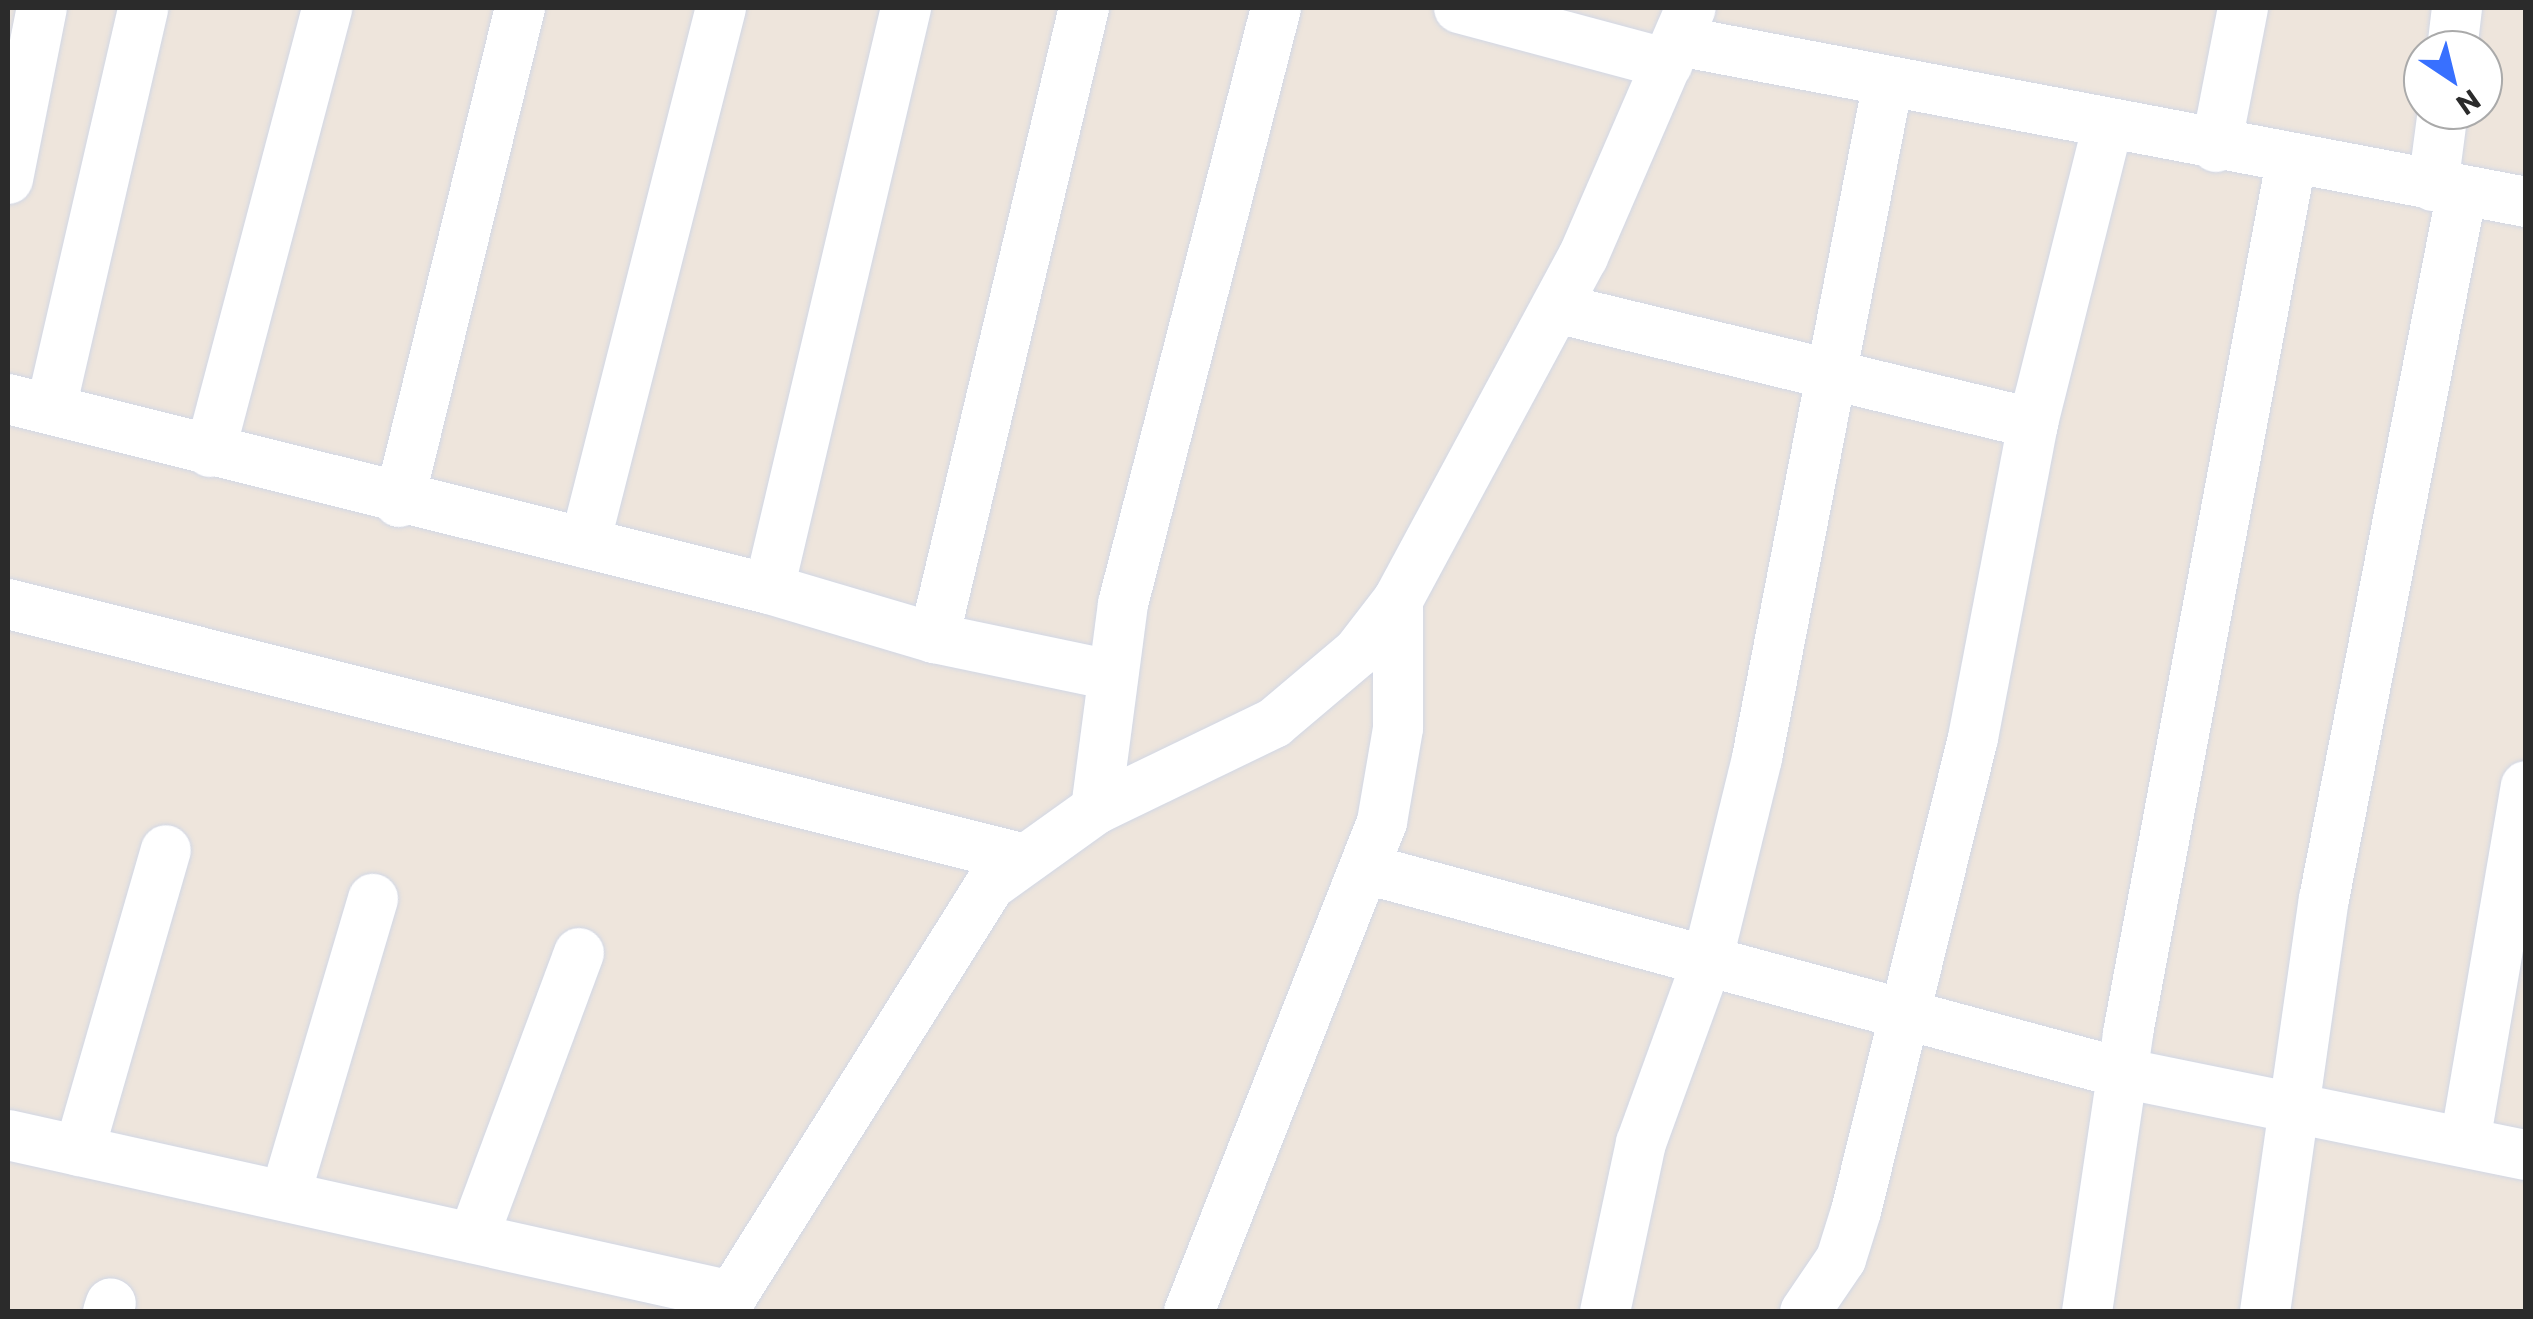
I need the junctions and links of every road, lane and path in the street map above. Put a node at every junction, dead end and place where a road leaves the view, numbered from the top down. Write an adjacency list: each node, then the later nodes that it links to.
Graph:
1 (42, 8): 17 (street)
2 (143, 8): 22 (street)
3 (327, 8): 24 (street)
4 (520, 8): 25 (street)
5 (721, 8): 26 (street)
6 (906, 8): 27 (street)
7 (1084, 8): 30 (street)
8 (1276, 8): 31 (street)
9 (1458, 8): 11 (street)
10 (2243, 8): 15 (street)
11 (1679, 38): 12 (street); 20 (street)
12 (1888, 82): 13 (street); 21 (street)
13 (2108, 126): 15 (street); 23 (street)
14 (2445, 130): 18 (street)
15 (2216, 147): 16 (street)
16 (2291, 162): 18 (street); 41 (street)
17 (8, 179)
18 (2448, 188): 19 (street); 42 (street)
19 (2526, 202)
20 (1556, 308): 21 (street); 28 (street)
21 (1833, 380): 23 (street); 39 (street)
22 (29, 404): 24 (street)
23 (2034, 423): 40 (street)
24 (210, 452): 25 (street)
25 (399, 502): 26 (street)
26 (585, 542): 27 (street)
27 (769, 589): 30 (street)
28 (1398, 600): 33 (street); 36 (street)
29 (8, 604): 35 (street)
30 (934, 638): 31 (street)
31 (1111, 675): 33 (street)
32 (2526, 786): 44 (street)
33 (1096, 809): 35 (street)
34 (166, 850): 45 (street)
35 (1021, 858): 49 (street)
36 (1366, 869): 39 (street); 50 (street)
37 (373, 900): 47 (street)
38 (579, 952): 48 (street)
39 (1708, 962): 40 (street); 51 (street)
40 (1905, 1016): 41 (street); 52 (street)
41 (2122, 1072): 42 (street); 53 (street)
42 (2294, 1104): 44 (street); 54 (street)
43 (8, 1135): 45 (street)
44 (2465, 1142): 46 (street)
45 (80, 1151): 47 (street)
46 (2526, 1156)
47 (284, 1196): 48 (street)
48 (473, 1238): 49 (street)
49 (727, 1304)
50 (1189, 1312)
51 (1604, 1312)
52 (1806, 1312)
53 (2087, 1312)
54 (2265, 1312)

